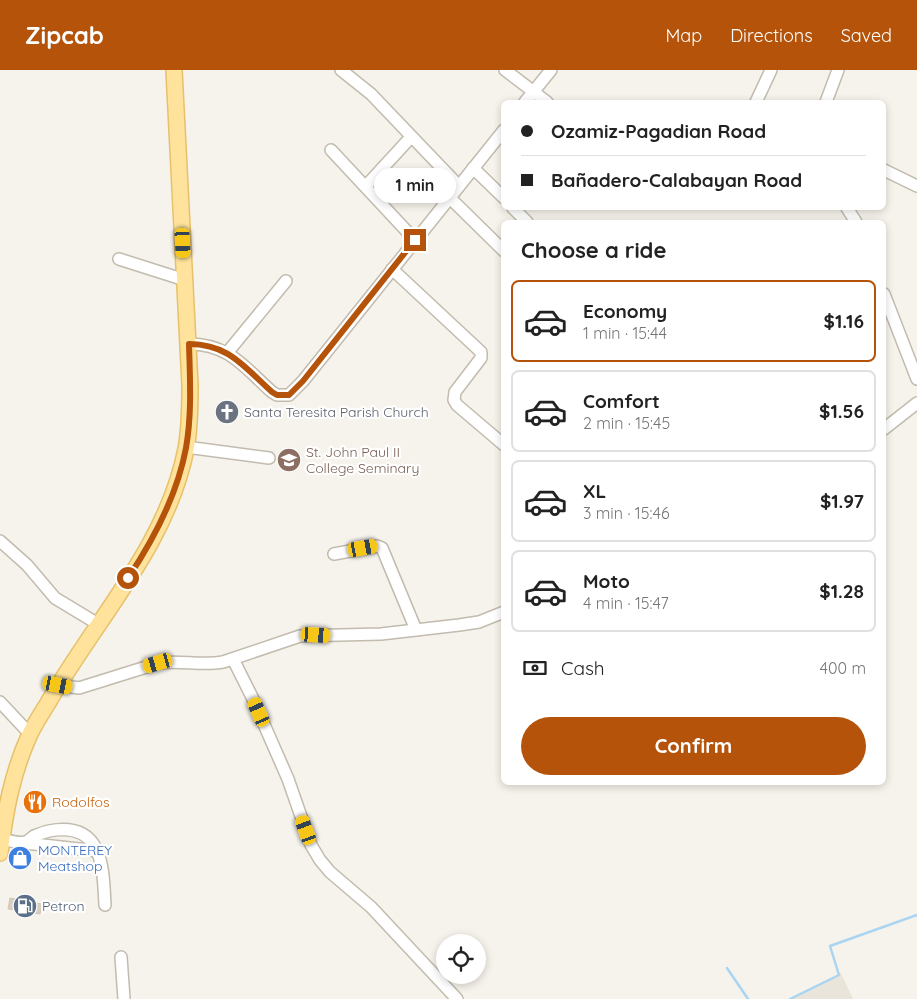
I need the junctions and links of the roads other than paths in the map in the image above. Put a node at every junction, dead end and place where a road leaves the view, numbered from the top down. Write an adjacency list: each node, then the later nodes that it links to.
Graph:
1 (174, 70): 28 (main road)
2 (341, 70): 13 (street)
3 (504, 70): 7 (street)
4 (552, 70): 7 (street)
5 (771, 70): 10 (street)
6 (838, 70): 11 (street)
7 (534, 92): 8 (street); 9 (street)
8 (527, 100)
9 (544, 100)
10 (757, 100)
11 (827, 100)
12 (501, 134): 15 (street)
13 (411, 137): 17 (street); 18 (street)
14 (331, 150): 17 (street)
15 (473, 168): 18 (street); 20 (street)
16 (886, 171): 19 (street)
17 (366, 186): 24 (street)
18 (459, 186): 21 (street)
19 (917, 186)
20 (501, 195)
21 (450, 198): 24 (street); 25 (street)
22 (515, 210): 23 (street)
23 (525, 220)
24 (415, 240): 27 (street)
25 (501, 248)
26 (119, 259): 28 (street)
27 (392, 269): 32 (street); 36 (street)
28 (185, 280): 31 (main road)
29 (286, 281): 32 (street)
30 (886, 299): 33 (street)
31 (189, 344): 32 (street); 37 (main road)
32 (227, 353)
33 (917, 379)
34 (917, 403): 35 (street)
35 (886, 427)
36 (501, 442)
37 (186, 447): 38 (street); 42 (main road)
38 (269, 458)
39 (0, 541): 42 (street)
40 (334, 554): 43 (street)
41 (501, 613): 43 (street)
42 (98, 624): 45 (main road)
43 (416, 630): 44 (street)
44 (234, 659): 45 (street); 54 (street)
45 (58, 685): 47 (main road)
46 (0, 702): 47 (street)
47 (30, 734): 49 (main road)
48 (25, 842): 49 (street); 50 (street); 50 (street)
49 (1, 846)
50 (97, 851): 51 (street)
51 (105, 905)
52 (121, 957): 53 (street)
53 (124, 999)
54 (457, 999)

